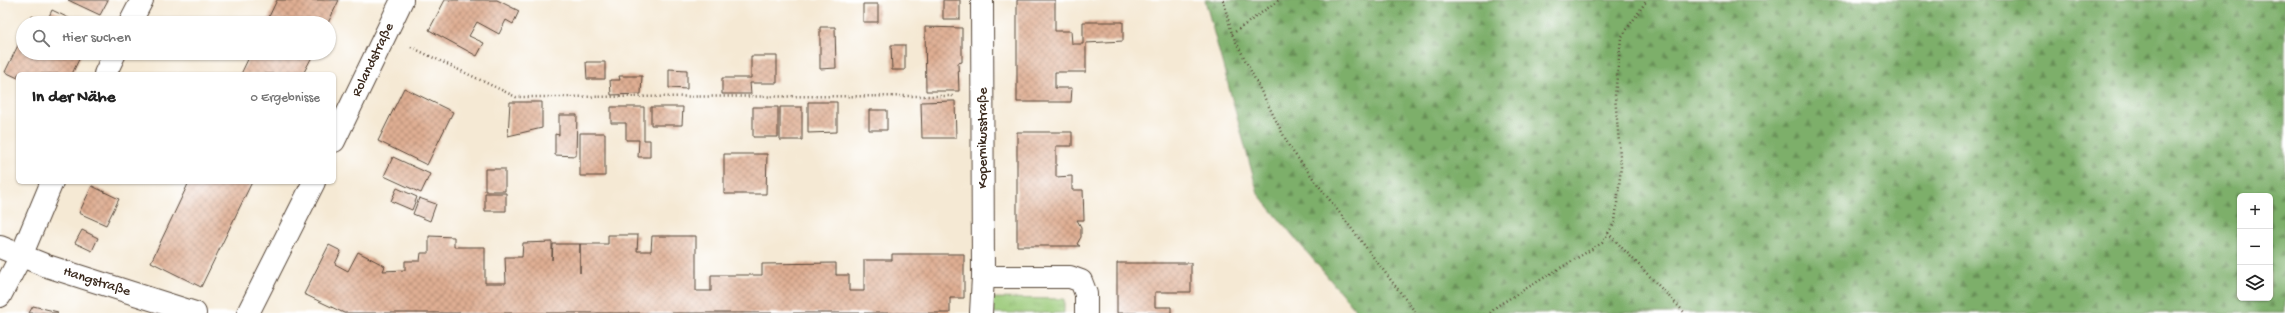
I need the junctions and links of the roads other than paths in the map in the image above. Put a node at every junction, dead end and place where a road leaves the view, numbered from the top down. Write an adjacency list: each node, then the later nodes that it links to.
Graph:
1 (142, 0): 4 (street)
2 (402, 0): 7 (street, Rolandstraße)
3 (982, 0): 12 (street, Kopernikusstraße)
4 (134, 16)
5 (111, 60): 6 (street)
6 (105, 72)
7 (336, 137)
8 (51, 184): 11 (street)
9 (313, 184): 15 (street)
10 (0, 247): 11 (street, Hangstraße)
11 (21, 256): 13 (street); 14 (street, Hangstraße)
12 (984, 276): 16 (street, Kopernikusstraße); 17 (street)
13 (0, 296)
14 (195, 313)
15 (248, 313)
16 (981, 313)
17 (1086, 313)

